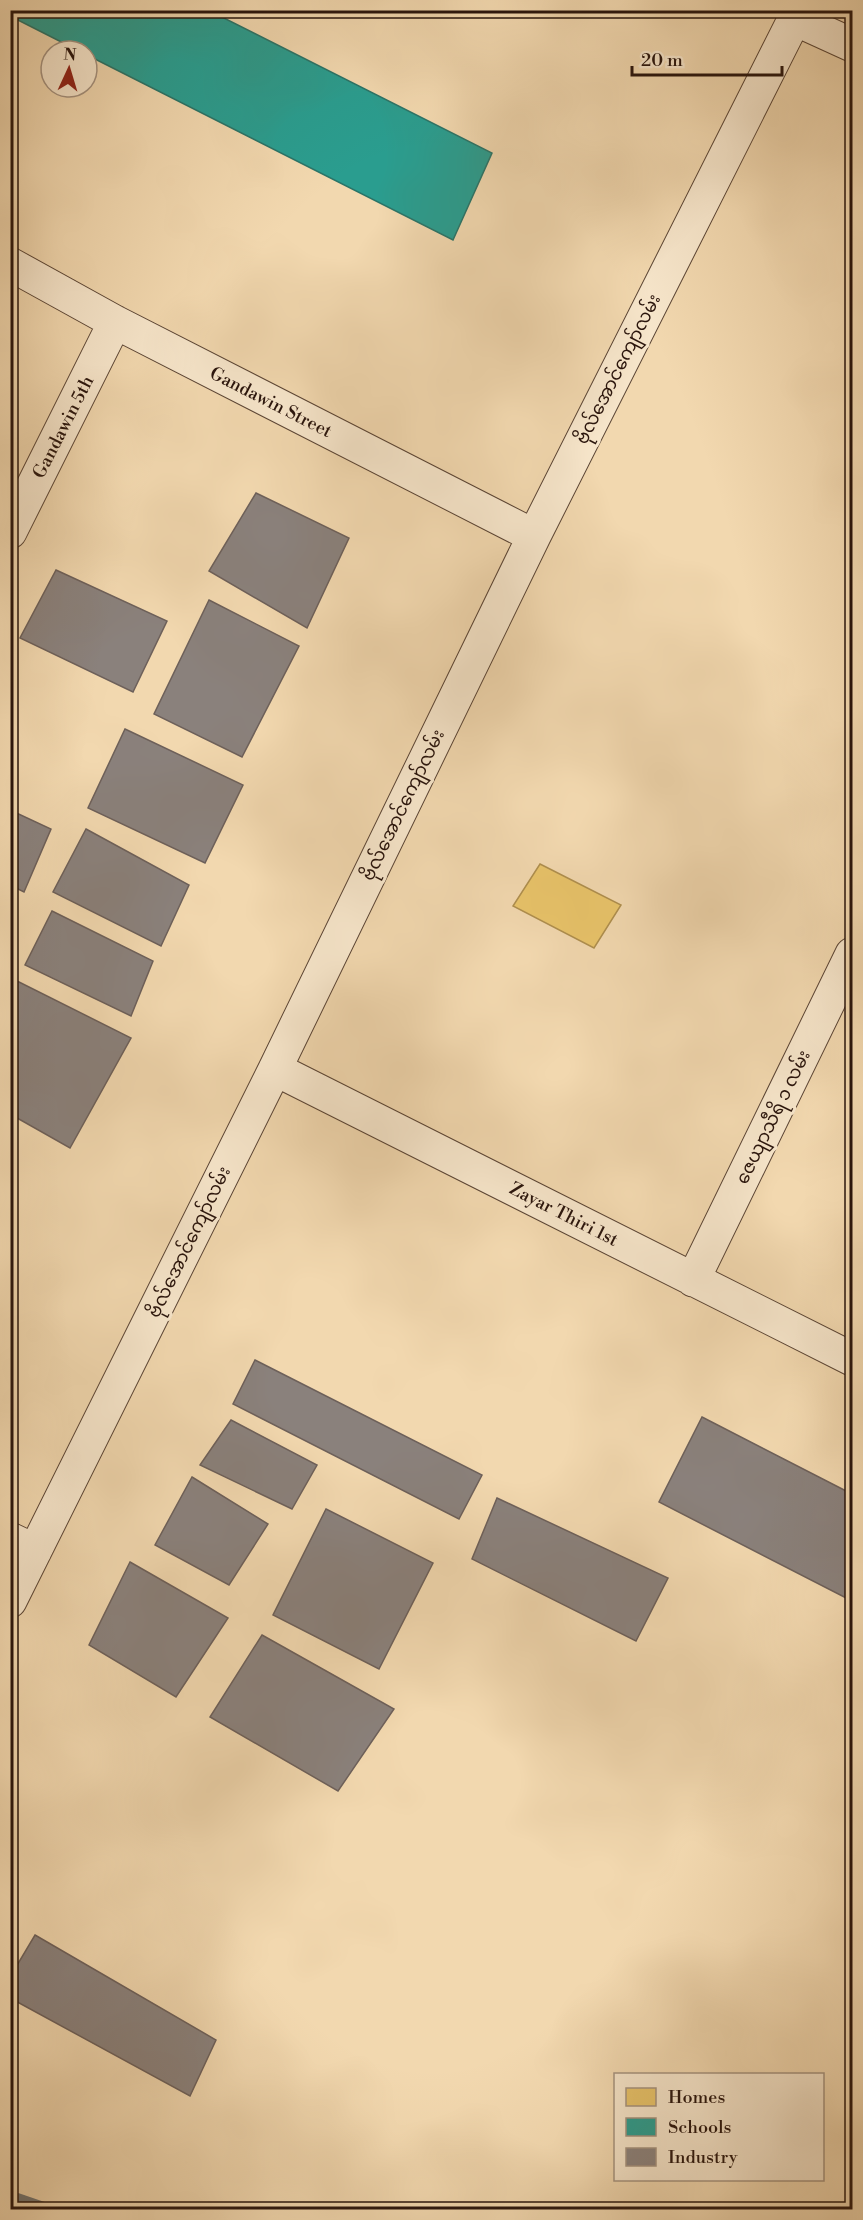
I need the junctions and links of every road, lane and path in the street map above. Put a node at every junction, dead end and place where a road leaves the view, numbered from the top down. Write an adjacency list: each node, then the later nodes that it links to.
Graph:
1 (797, 15): 2 (street); 6 (street, ဗိုလ်အောင်ကျော်လမ်း)
2 (852, 45)
3 (10, 264): 4 (street, Gandawin Street)
4 (115, 322): 5 (street, Gandawin 5th); 6 (street, Gandawin Street)
5 (10, 532)
6 (534, 536): 8 (street, ဗိုလ်အောင်ကျော်လမ်း)
7 (852, 954): 9 (street, ဇေယျာသီရိ ၁ လမ်း)
8 (275, 1069): 9 (street, Zayar Thiri 1st); 11 (street, ဗိုလ်အောင်ကျော်လမ်း)
9 (693, 1280): 10 (street, Zayar Thiri 1st)
10 (852, 1359)
11 (23, 1545): 12 (street, ဗိုလ်အောင်ကျော်လမ်း)
12 (10, 1601)

